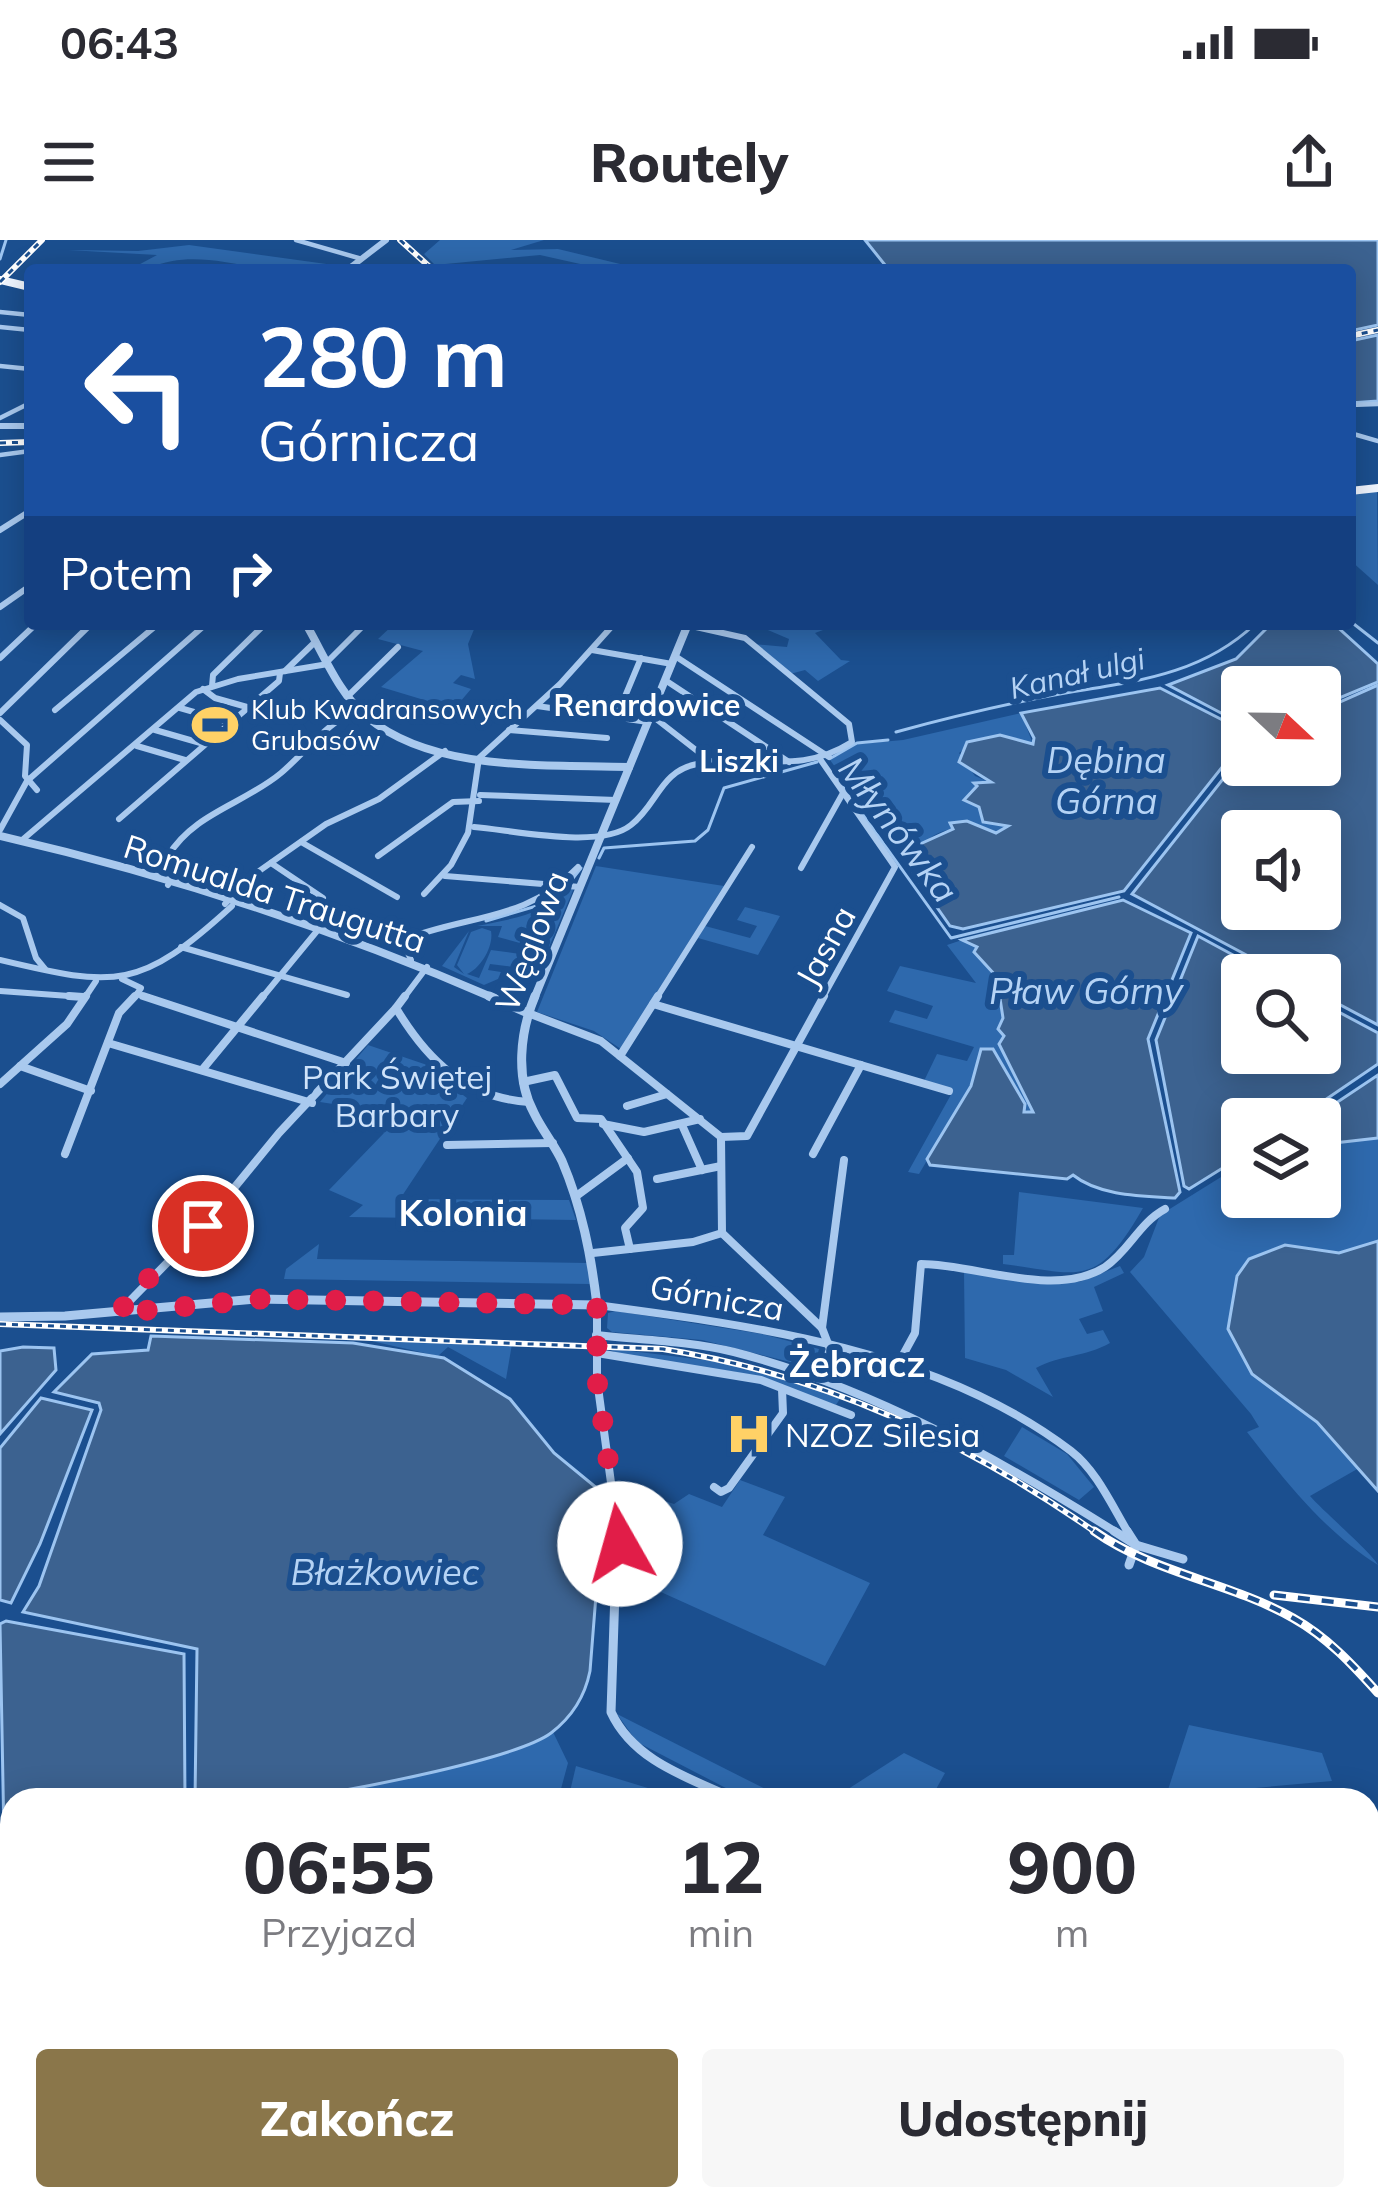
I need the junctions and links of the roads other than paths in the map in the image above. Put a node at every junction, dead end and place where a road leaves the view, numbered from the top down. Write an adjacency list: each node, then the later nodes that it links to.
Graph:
1 (296, 240): 3 (street)
2 (386, 240): 3 (street)
3 (359, 261): 4 (street)
4 (355, 264)
5 (30, 630): 18 (street)
6 (85, 630): 31 (street)
7 (151, 630): 30 (street)
8 (199, 630): 47 (street)
9 (259, 630): 24 (street)
10 (309, 630): 15 (street)
11 (359, 630): 21 (street)
12 (609, 630): 17 (street)
13 (686, 630): 20 (street, Węglowa)
14 (710, 630): 42 (street)
15 (316, 641): 21 (street); 22 (street)
16 (398, 646): 25 (street)
17 (592, 650): 19 (street); 26 (street)
18 (0, 658)
19 (641, 658): 20 (street); 32 (street)
20 (674, 660): 23 (street, Węglowa); 42 (street)
21 (329, 663): 22 (street); 25 (street)
22 (282, 672): 24 (street); 27 (street)
23 (665, 680): 33 (street, Węglowa); 45 (street)
24 (208, 687): 27 (street); 28 (street)
25 (350, 694): 29 (street)
26 (535, 706): 32 (street); 36 (street)
27 (248, 707): 34 (street)
28 (178, 708): 34 (street); 35 (street)
29 (360, 709): 40 (street); 64 (street)
30 (55, 710)
31 (0, 716): 47 (street)
32 (616, 718): 33 (street)
33 (649, 719): 44 (street); 46 (street, Węglowa)
34 (231, 723): 38 (street)
35 (155, 729): 38 (street); 39 (street)
36 (509, 730): 37 (street); 41 (street)
37 (607, 738)
38 (206, 745): 43 (street)
39 (137, 746): 43 (street); 56 (street)
40 (446, 750): 41 (street); 57 (street)
41 (479, 758): 46 (street); 50 (street)
42 (823, 760): 45 (street); 49 (street, Jasna)
43 (187, 761): 52 (street)
44 (714, 764): 45 (street); 55 (street)
45 (792, 764)
46 (629, 767): 51 (street, Węglowa)
47 (27, 781): 48 (street); 54 (street)
48 (37, 790)
49 (843, 793): 62 (street); 92 (street, Jasna)
50 (480, 798): 51 (street); 53 (street); 59 (street)
51 (616, 800): 55 (street, Węglowa)
52 (119, 819)
53 (474, 827): 55 (street); 63 (street)
54 (0, 833): 56 (street, Romualda Traugutta)
55 (602, 835): 66 (street, Węglowa)
56 (20, 841): 64 (street, Romualda Traugutta)
57 (301, 842): 60 (street); 68 (street)
58 (752, 847): 87 (street)
59 (378, 856)
60 (272, 863): 69 (street); 71 (street)
61 (578, 867): 65 (street)
62 (801, 868)
63 (445, 876): 65 (street); 67 (street)
64 (169, 884): 71 (street, Romualda Traugutta)
65 (564, 884): 66 (street); 74 (street)
66 (580, 887): 89 (street, Węglowa)
67 (424, 894)
68 (397, 897)
69 (323, 898)
70 (0, 905): 79 (street)
71 (228, 905): 73 (street, Romualda Traugutta); 75 (street)
72 (329, 918): 74 (street)
73 (317, 931): 77 (street, Romualda Traugutta); 80 (street)
74 (404, 940): 77 (street)
75 (180, 947): 80 (street); 81 (street)
76 (0, 960): 79 (street)
77 (411, 960): 78 (street, Romualda Traugutta)
78 (427, 967): 88 (street); 89 (street, Romualda Traugutta)
79 (46, 970): 82 (street)
80 (281, 975): 85 (street); 90 (street)
81 (119, 978): 82 (street); 84 (street)
82 (96, 981): 86 (street)
83 (0, 991): 86 (street)
84 (137, 994): 90 (street); 91 (street)
85 (347, 995)
86 (83, 997): 95 (street)
87 (653, 1004): 92 (street); 93 (street)
88 (396, 1008): 94 (street); 103 (street)
89 (528, 1013): 93 (street); 98 (street, Węglowa)
90 (236, 1027): 94 (street); 97 (street)
91 (109, 1043): 97 (street); 100 (street)
92 (796, 1046): 96 (street); 109 (street, Jasna)
93 (620, 1056): 102 (street)
94 (346, 1063): 104 (street)
95 (19, 1065): 99 (street); 100 (street)
96 (861, 1065): 101 (street); 113 (street)
97 (202, 1070): 104 (street)
98 (524, 1082): 103 (street, Węglowa); 107 (street)
99 (0, 1084)
100 (91, 1091): 112 (street)
101 (949, 1091)
102 (669, 1094): 105 (street); 106 (street)
103 (529, 1102): 110 (street, Węglowa)
104 (312, 1103): 125 (street)
105 (627, 1106)
106 (700, 1119): 108 (street); 109 (street)
107 (603, 1124): 108 (street); 114 (street)
108 (682, 1125): 117 (street)
109 (721, 1137): 116 (street)
110 (553, 1143): 111 (street); 119 (street, Węglowa)
111 (447, 1145)
112 (65, 1154)
113 (812, 1154)
114 (628, 1158): 119 (street); 122 (street)
115 (844, 1160): 127 (street)
116 (721, 1166): 117 (street); 121 (street)
117 (702, 1170): 118 (street)
118 (657, 1179)
119 (575, 1197): 123 (street, Węglowa)
120 (1166, 1209): 131 (street)
121 (722, 1233): 122 (street); 127 (street)
122 (630, 1250): 123 (street)
123 (593, 1253): 124 (street, Węglowa)
124 (597, 1305): 125 (street, Górnicza); 128 (street, Węglowa); 129 (street, Górnicza)
125 (118, 1313): 126 (street, Górnicza)
126 (0, 1317)
127 (822, 1328): 129 (street)
128 (596, 1335): 130 (street, Węglowa); 132 (street, Górnicza)
129 (830, 1348): 131 (street, Górnicza); 132 (street)
130 (596, 1353): 133 (street); 139 (street, Węglowa)
131 (897, 1366): 136 (street, Górnicza)
132 (820, 1378): 136 (street, Górnicza)
133 (782, 1389): 134 (street); 135 (street)
134 (851, 1415)
135 (736, 1474)
136 (1136, 1545): 137 (street, Górnicza); 138 (street)
137 (1183, 1558)
138 (1129, 1564)
139 (713, 1788)

